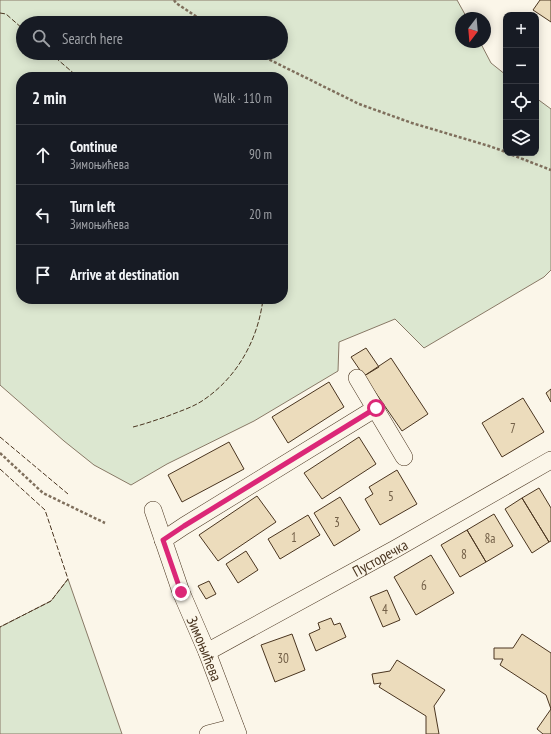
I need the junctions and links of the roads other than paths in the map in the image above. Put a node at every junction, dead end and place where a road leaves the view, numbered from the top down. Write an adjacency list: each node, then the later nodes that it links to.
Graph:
1 (357, 378): 2 (street)
2 (376, 408): 3 (street); 6 (street)
3 (404, 457)
4 (551, 460): 7 (street, Пусторечка)
5 (153, 510): 6 (street, Зимоњићева)
6 (163, 540): 7 (street, Зимоњићева)
7 (207, 652): 8 (street, Зимоњићева)
8 (237, 730): 9 (street)
9 (208, 734)

